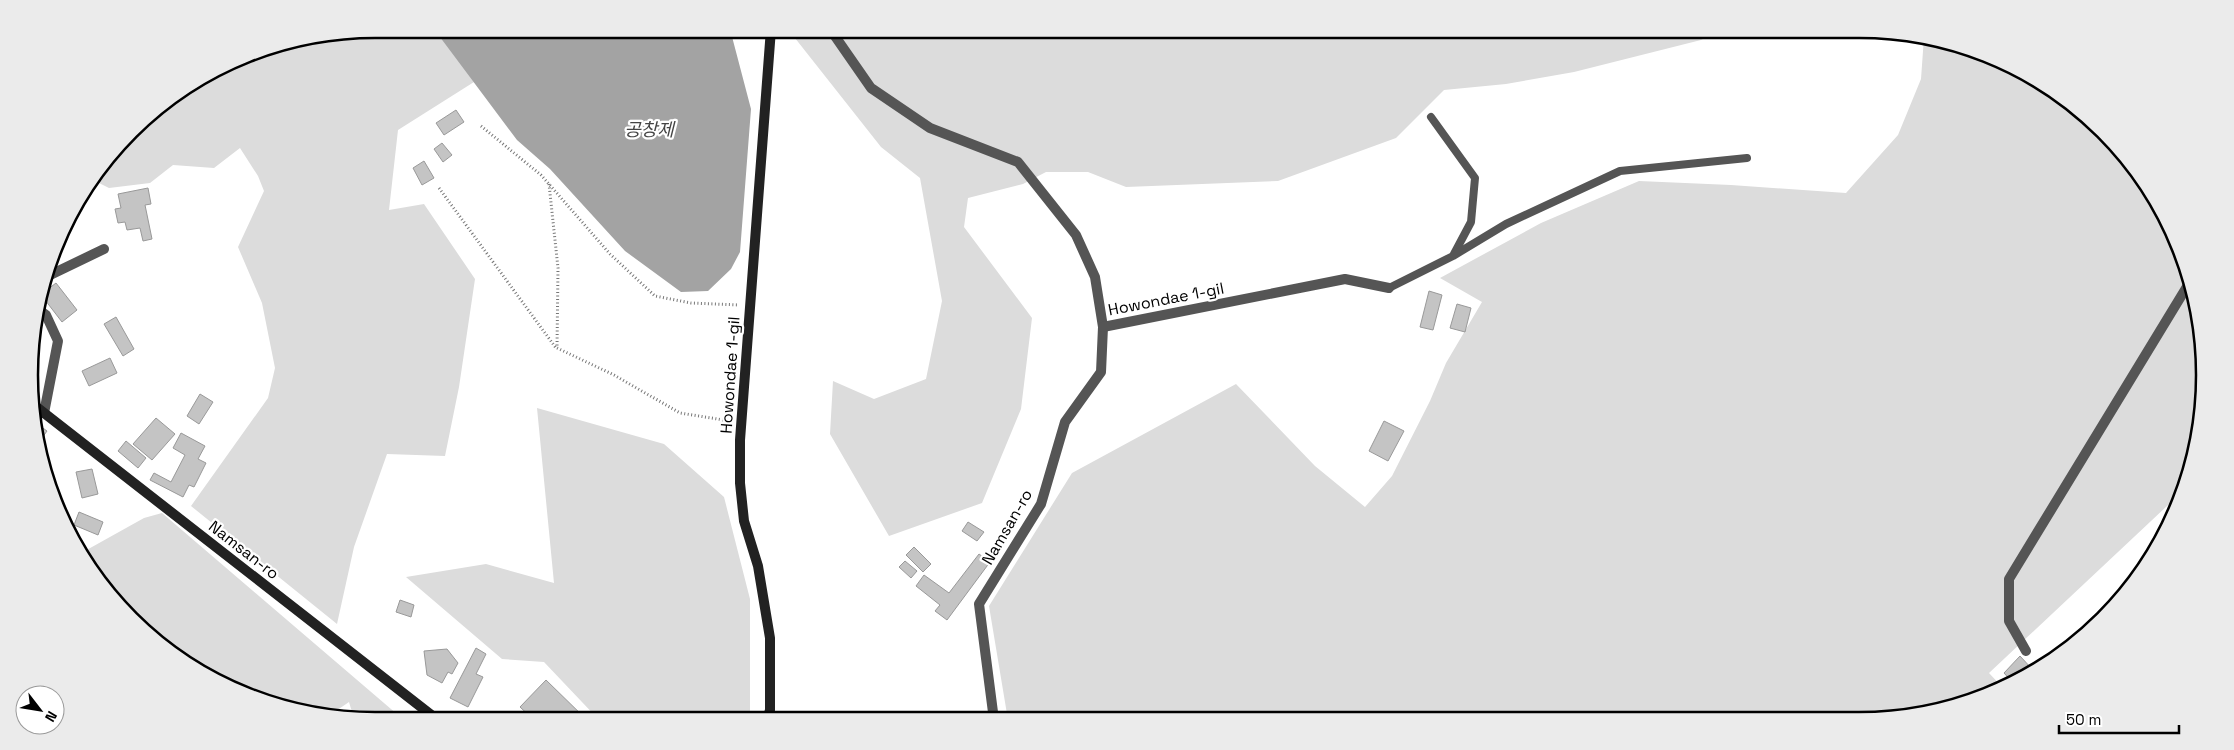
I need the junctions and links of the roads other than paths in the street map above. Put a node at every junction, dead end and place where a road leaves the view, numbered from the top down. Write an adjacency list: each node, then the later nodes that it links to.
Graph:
1 (770, 38): 16 (street, Howondae 1-gil)
2 (836, 38): 11 (street, Howondae 1-gil)
3 (1431, 117): 6 (lane)
4 (1747, 158): 6 (lane)
5 (104, 249): 7 (street)
6 (1453, 256): 8 (lane)
7 (53, 274)
8 (1389, 288): 11 (street, Howondae 1-gil)
9 (2185, 289): 14 (street)
10 (43, 313): 13 (street)
11 (1103, 327): 17 (street, Namsan-ro)
12 (39, 409): 13 (street, Namsan-ro)
13 (44, 413): 15 (street, Namsan-ro)
14 (2026, 651)
15 (427, 712)
16 (769, 712)
17 (993, 712)

